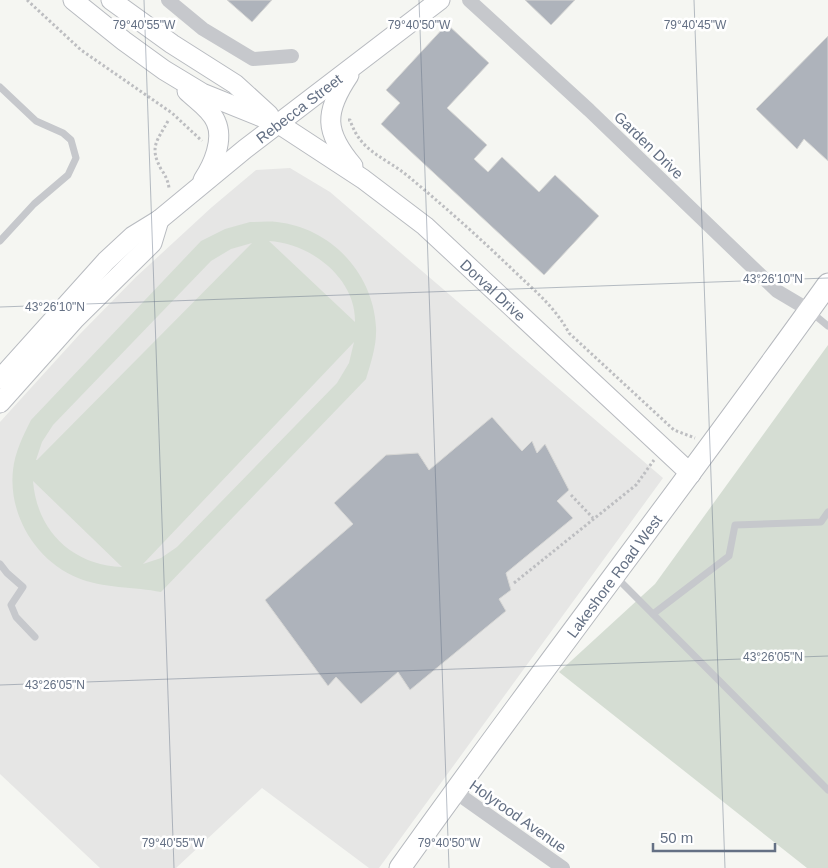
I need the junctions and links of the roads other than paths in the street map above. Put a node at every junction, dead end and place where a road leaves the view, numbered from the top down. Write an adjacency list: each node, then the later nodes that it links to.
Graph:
1 (73, 0): 8 (main road, Dorval Drive)
2 (111, 0): 10 (main road, Dorval Drive)
3 (168, 0): 6 (street)
4 (440, 0): 7 (main road, Rebecca Street)
5 (469, 0): 16 (street, Garden Drive)
6 (292, 56)
7 (357, 62): 10 (main road, Rebecca Street); 11 (main road)
8 (164, 70): 10 (main road, Dorval Drive); 12 (main road)
9 (0, 87): 14 (lane)
10 (279, 124): 11 (main road, Dorval Drive); 12 (main road, Rebecca Street)
11 (363, 179): 20 (main road, Dorval Drive)
12 (194, 192): 13 (main road, Rebecca Street)
13 (159, 220): 18 (main road, Rebecca Street); 19 (main road)
14 (0, 241)
15 (828, 284): 16 (main road, Lakeshore Road West)
16 (809, 310): 17 (lane); 20 (main road, Lakeshore Road West)
17 (828, 326)
18 (0, 379)
19 (0, 403)
20 (692, 474): 23 (main road, Lakeshore Road West)
21 (828, 512): 24 (lane)
22 (0, 564): 25 (lane)
23 (615, 576): 24 (lane); 27 (main road, Lakeshore Road West)
24 (653, 614): 26 (lane)
25 (35, 638)
26 (828, 790)
27 (454, 791): 28 (main road, Lakeshore Road West); 29 (street, Holyrood Avenue)
28 (400, 868)
29 (563, 868)

